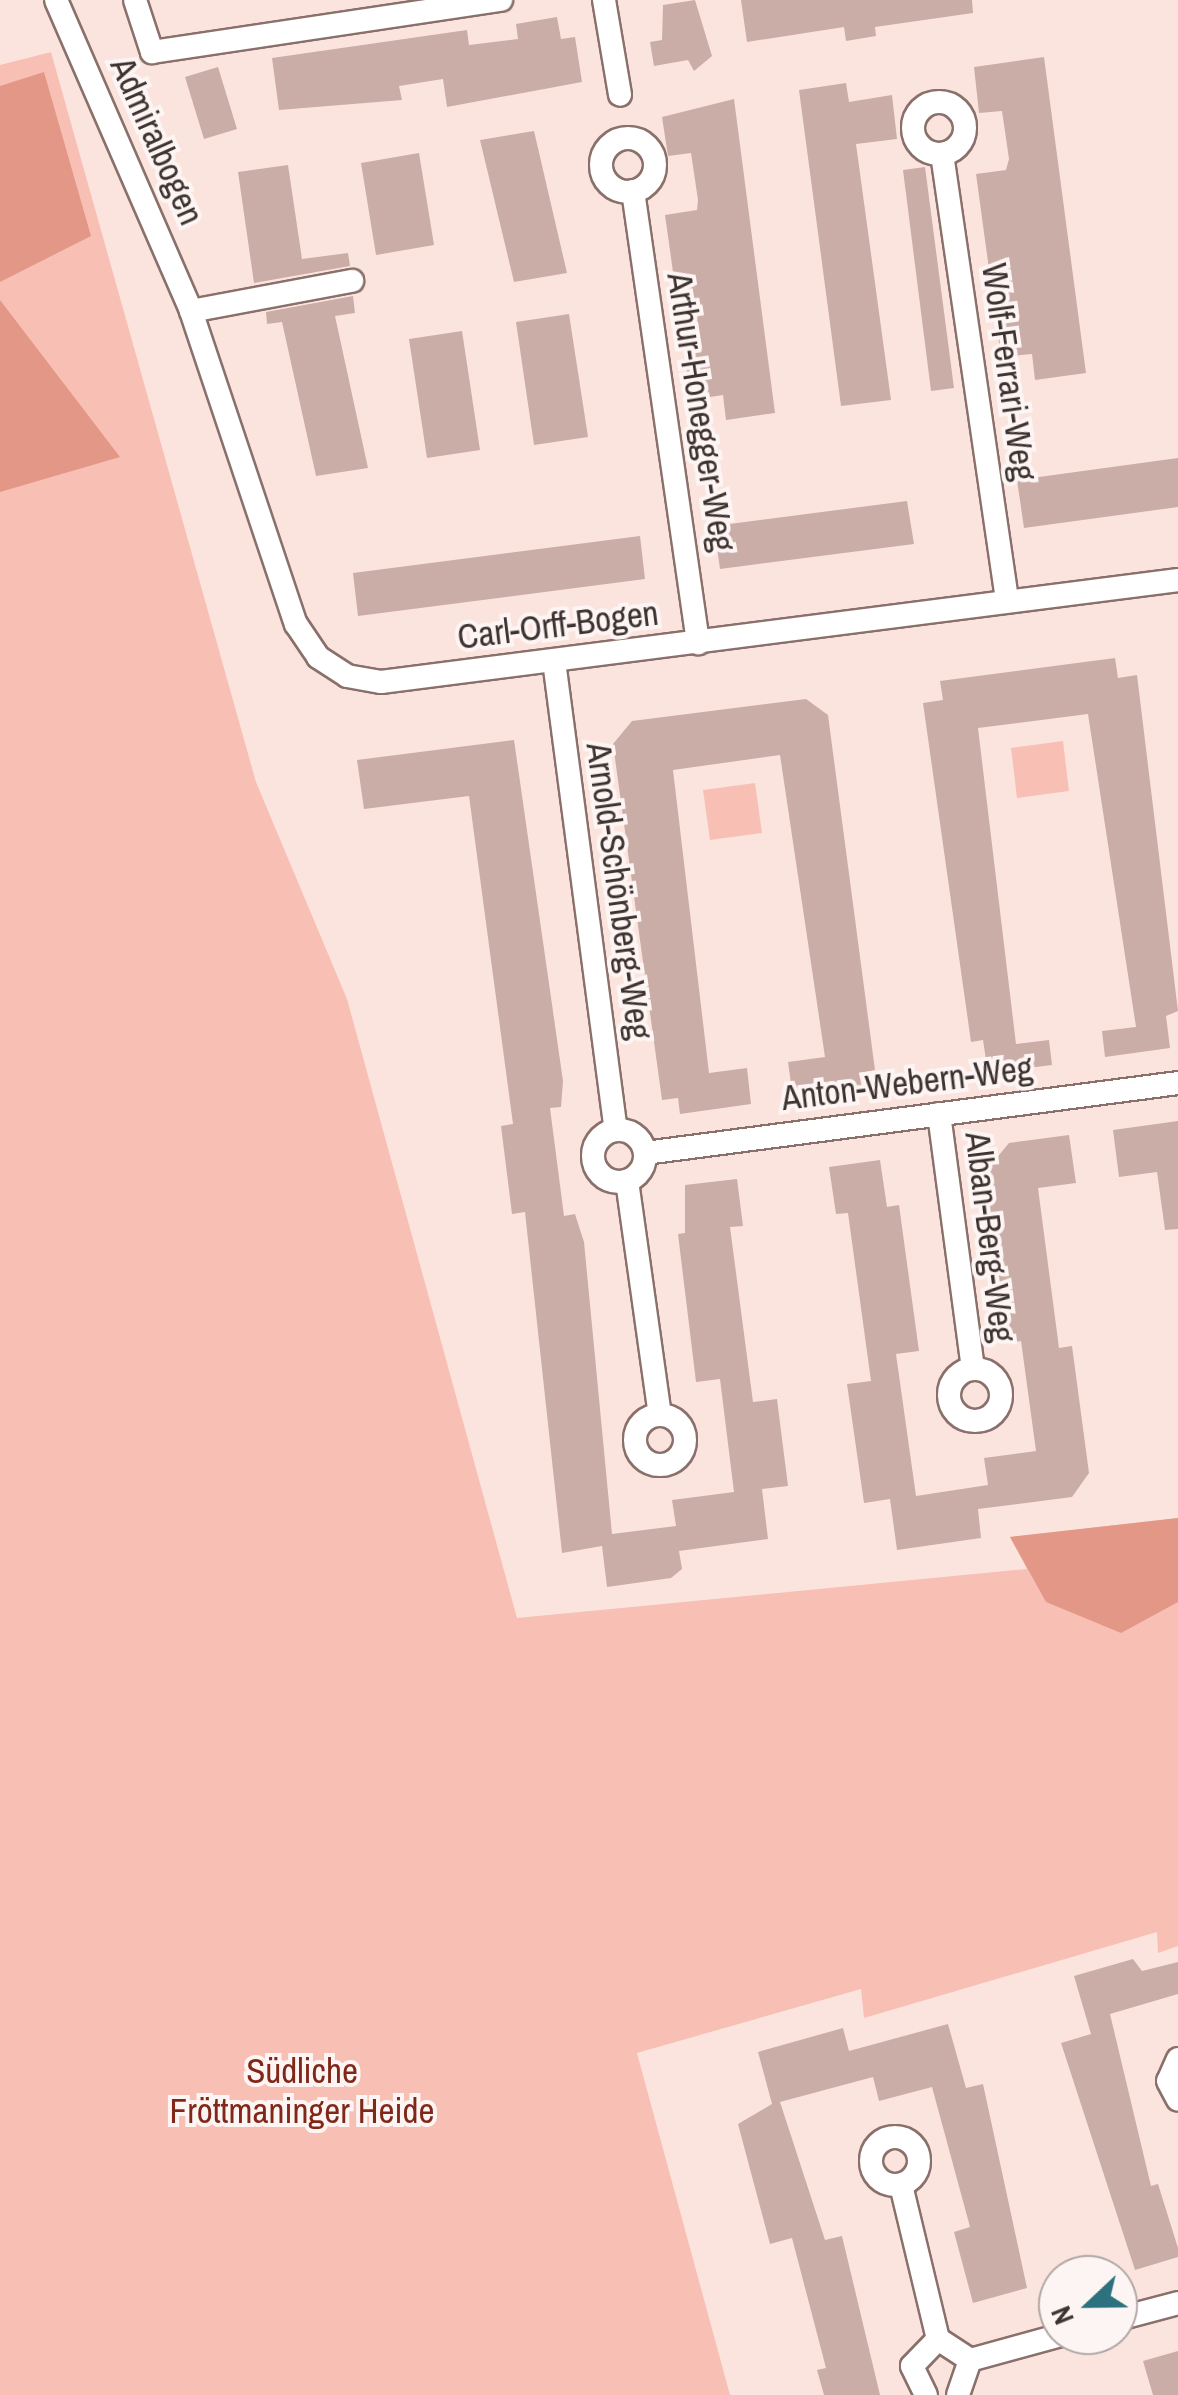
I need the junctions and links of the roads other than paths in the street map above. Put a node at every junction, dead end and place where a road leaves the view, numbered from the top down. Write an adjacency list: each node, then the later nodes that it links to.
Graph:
1 (56, 0): 9 (street, Admiralbogen)
2 (135, 0): 3 (street)
3 (501, 0)
4 (604, 0): 5 (street)
5 (620, 95)
6 (942, 154): 11 (street, Wolf-Ferrari-Weg)
7 (633, 191): 12 (street, Arthur-Honegger-Weg)
8 (352, 281): 9 (street)
9 (191, 311): 13 (street, Carl-Orff-Bogen)
10 (1177, 584): 11 (street, Carl-Orff-Bogen)
11 (1006, 601): 12 (street, Carl-Orff-Bogen)
12 (698, 643): 13 (street, Carl-Orff-Bogen)
13 (554, 661): 16 (street, Arnold-Schönberg-Weg)
14 (1178, 1083): 15 (street, Anton-Webern-Weg)
15 (939, 1114): 17 (street, Anton-Webern-Weg); 19 (street, Alban-Berg-Weg)
16 (616, 1130): 17 (street); 18 (street)
17 (645, 1153): 18 (street)
18 (627, 1181): 20 (street)
19 (972, 1369)
20 (660, 1414)
21 (1178, 2060): 22 (street)
22 (1178, 2100)
23 (901, 2185): 26 (street)
24 (1178, 2302): 25 (street)
25 (1138, 2313)
26 (938, 2340): 28 (street); 29 (street)
27 (1038, 2341): 28 (street)
28 (970, 2360): 30 (street)
29 (926, 2395)
30 (958, 2395)

